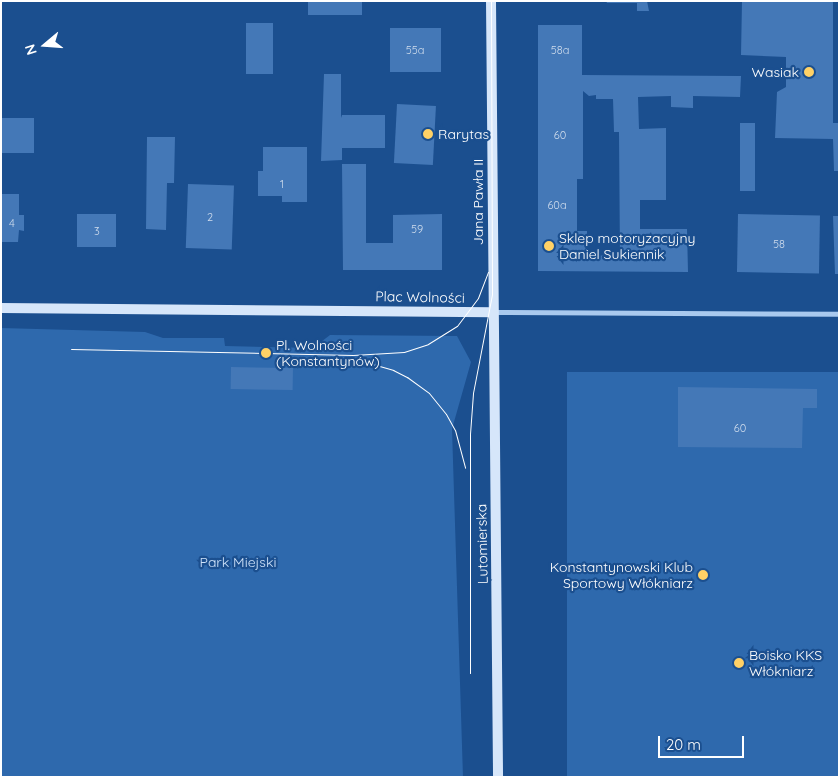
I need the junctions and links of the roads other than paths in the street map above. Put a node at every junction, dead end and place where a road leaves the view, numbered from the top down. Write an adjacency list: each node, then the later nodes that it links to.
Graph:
1 (490, 1): 3 (main road, Jana Pawła II)
2 (1, 308): 3 (main road, Plac Wolności)
3 (492, 312): 4 (street, Plac Wolności); 5 (main road, Lutomierska)
4 (839, 314)
5 (498, 777)

